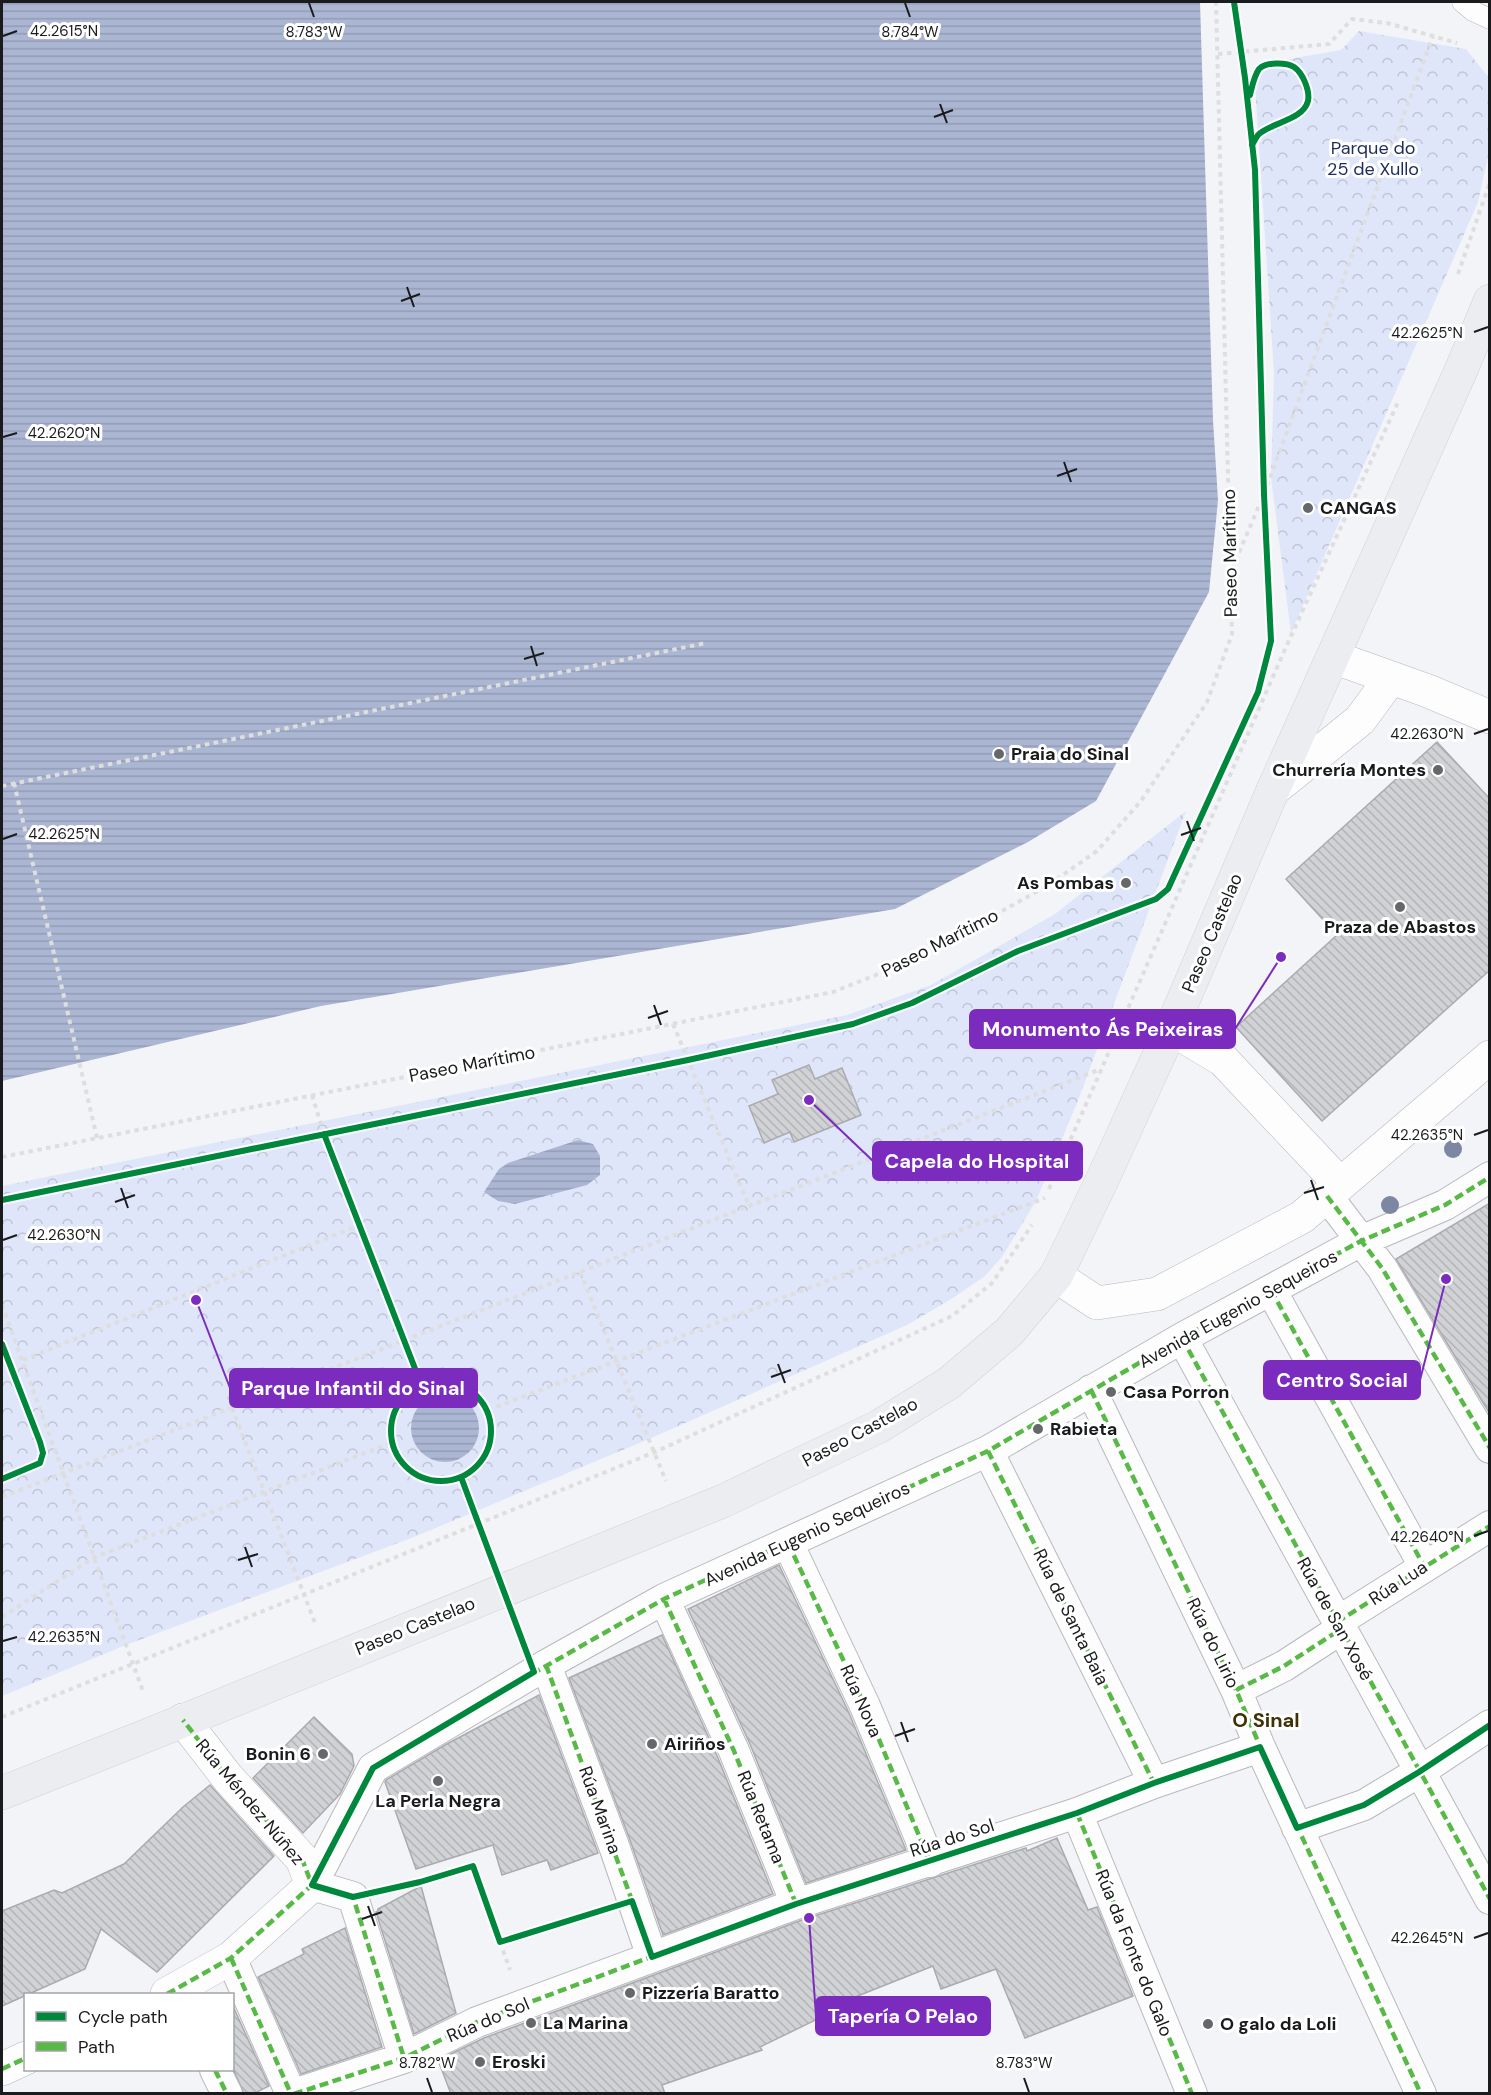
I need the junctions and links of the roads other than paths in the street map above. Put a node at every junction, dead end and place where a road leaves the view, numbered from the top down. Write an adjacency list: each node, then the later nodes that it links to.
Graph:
1 (1462, 2): 2 (lane)
2 (1490, 19)
3 (1490, 301): 4 (main road, Paseo Castelao)
4 (1333, 657): 5 (street); 7 (main road, Paseo Castelao)
5 (1390, 679): 6 (street); 7 (street)
6 (1490, 717)
7 (1273, 790): 8 (main road, Paseo Castelao)
8 (1171, 1029): 11 (street); 13 (main road, Paseo Castelao)
9 (1490, 1057): 11 (street)
10 (1490, 1177): 12 (street, Avenida Eugenio Sequeiros)
11 (1333, 1190): 12 (street); 13 (street)
12 (1360, 1241): 14 (street, Avenida Eugenio Sequeiros); 17 (street)
13 (1056, 1276): 27 (main road, Paseo Castelao)
14 (1271, 1290): 15 (street, Avenida Eugenio Sequeiros); 21 (street)
15 (1182, 1338): 16 (street, Avenida Eugenio Sequeiros); 23 (street, Rúa de San Xosé)
16 (1091, 1390): 18 (street, Avenida Eugenio Sequeiros); 25 (street, Rúa do Lirio)
17 (1490, 1448)
18 (988, 1451): 20 (street, Avenida Eugenio Sequeiros); 30 (street, Rúa de Santa Baia)
19 (1490, 1526): 21 (street, Rúa Lua)
20 (788, 1543): 22 (street, Avenida Eugenio Sequeiros); 34 (street, Rúa Nova)
21 (1424, 1566): 23 (street, Rúa Lua)
22 (664, 1599): 24 (street, Avenida Eugenio Sequeiros); 37 (street, Rúa Retama)
23 (1339, 1626): 25 (street, Rúa Lua); 29 (street, Rúa de San Xosé)
24 (546, 1665): 35 (street, Avenida Eugenio Sequeiros); 38 (street, Rúa Marina)
25 (1236, 1690): 28 (street, Rúa do Lirio)
26 (1490, 1725): 29 (street)
27 (170, 1726): 31 (main road, Paseo Castelao); 35 (street, Rúa Méndez Núñez)
28 (1260, 1747): 30 (street, Rúa do Sol); 33 (street, Rúa do Lirio)
29 (1419, 1772): 33 (street); 36 (street, Rúa de San Xosé)
30 (1154, 1783): 32 (street, Rúa do Sol)
31 (2, 1793)
32 (1077, 1813): 34 (street, Rúa do Sol); 47 (street, Rúa da Fonte do Galo)
33 (1297, 1828): 48 (street, Rúa do Lirio)
34 (930, 1862): 37 (street, Rúa do Sol)
35 (312, 1885): 39 (street, Rúa Méndez Núñez); 41 (street)
36 (1490, 1899)
37 (796, 1904): 38 (street, Rúa do Sol)
38 (652, 1957): 41 (street, Rúa do Sol)
39 (231, 1958): 40 (street, Rúa Méndez Núñez); 46 (street)
40 (174, 1993)
41 (404, 2058): 46 (street, Rúa do Sol)
42 (24, 2059): 43 (street)
43 (2, 2069)
44 (216, 2071): 45 (street)
45 (227, 2094)
46 (293, 2094)
47 (1192, 2094)
48 (1421, 2094)

